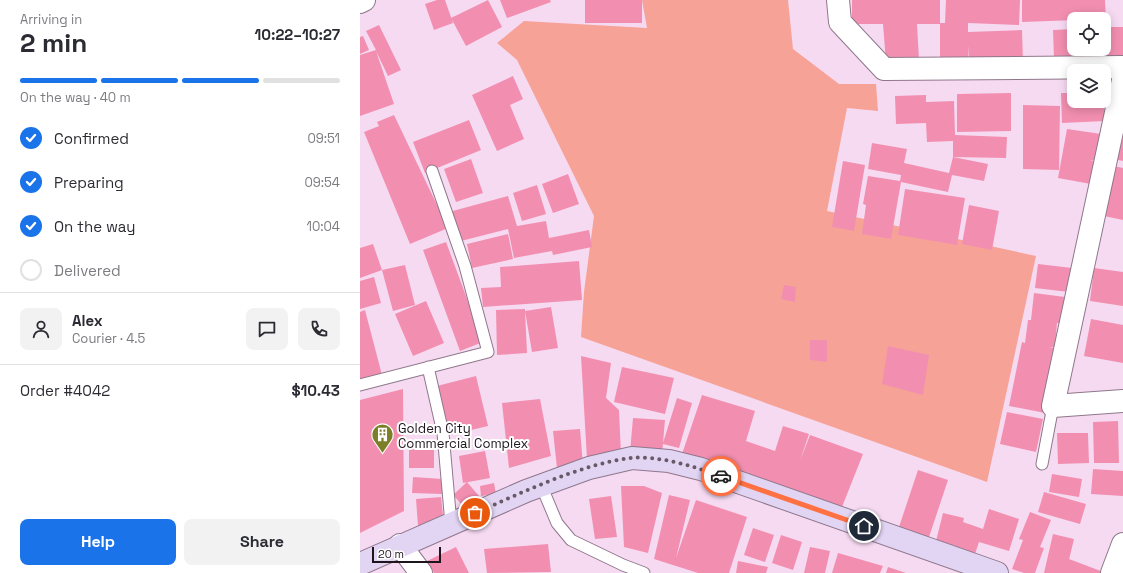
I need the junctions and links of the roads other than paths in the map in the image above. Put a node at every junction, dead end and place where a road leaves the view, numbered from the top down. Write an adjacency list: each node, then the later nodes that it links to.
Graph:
1 (364, 0): 3 (street)
2 (838, 0): 4 (street)
3 (360, 2)
4 (1123, 67)
5 (1123, 80): 10 (street)
6 (432, 171): 7 (lane)
7 (428, 367): 8 (lane); 13 (lane)
8 (360, 384)
9 (1123, 401): 10 (street)
10 (1053, 406): 11 (lane)
11 (1042, 464)
12 (541, 485): 13 (street); 18 (lane); 19 (street)
13 (451, 524): 15 (street)
14 (1123, 544): 20 (street)
15 (400, 546): 16 (street); 17 (street)
16 (360, 564)
17 (421, 573)
18 (644, 573)
19 (997, 573)
20 (1112, 573)

